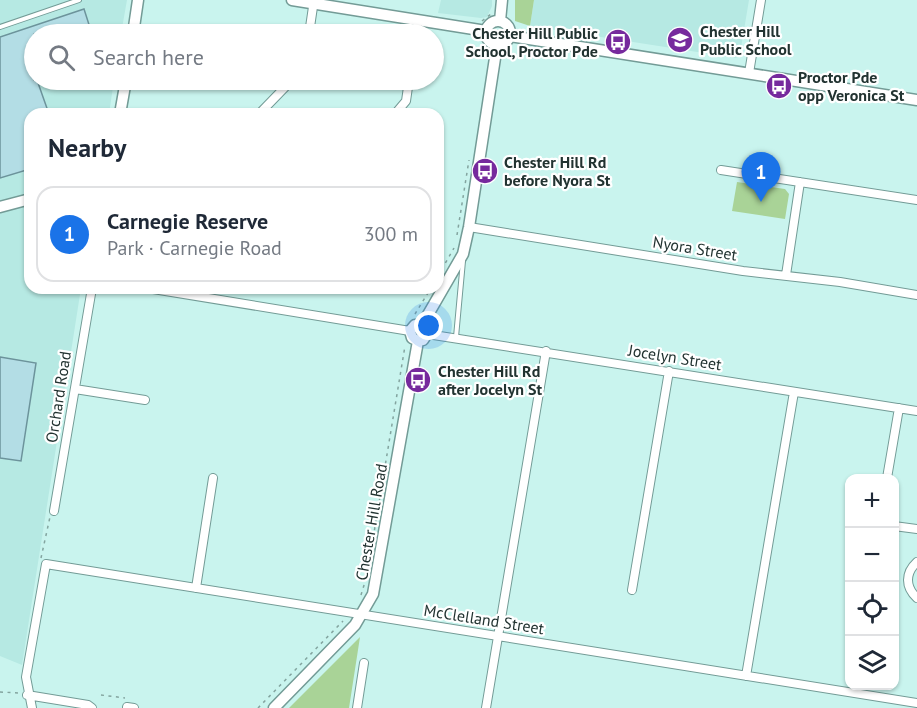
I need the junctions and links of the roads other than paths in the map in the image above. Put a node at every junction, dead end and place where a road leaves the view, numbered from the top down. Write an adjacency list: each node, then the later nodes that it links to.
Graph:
1 (79, 0): 14 (lane)
2 (138, 0): 9 (street)
3 (292, 0): 6 (street)
4 (502, 0): 8 (street)
5 (761, 0): 18 (street)
6 (314, 2): 7 (street); 10 (street)
7 (418, 21): 11 (street); 12 (street)
8 (500, 21): 15 (street); 16 (street)
9 (134, 24)
10 (311, 24)
11 (418, 24)
12 (441, 24)
13 (444, 24): 15 (street)
14 (0, 27)
15 (486, 30): 17 (street)
16 (510, 36): 17 (street); 18 (street)
17 (497, 45): 31 (street)
18 (749, 73): 22 (street)
19 (124, 90): 23 (street)
20 (282, 90): 24 (street)
21 (408, 90): 25 (street)
22 (917, 100)
23 (121, 108)
24 (265, 108)
25 (400, 108)
26 (722, 170): 27 (street)
27 (800, 182): 28 (street); 33 (street)
28 (917, 200)
29 (24, 201): 30 (street)
30 (0, 207)
31 (469, 226): 32 (street); 33 (street, Nyora Street)
32 (463, 254): 34 (street); 43 (lane)
33 (786, 275): 39 (street, Nyora Street)
34 (444, 292)
35 (91, 294): 47 (street, Orchard Road)
36 (187, 294): 40 (street)
37 (214, 294): 40 (street)
38 (443, 294): 41 (street)
39 (917, 295)
40 (213, 298): 42 (street)
41 (425, 329): 42 (street); 43 (street, Jocelyn Street); 44 (street)
42 (409, 330): 44 (street)
43 (456, 338): 45 (street, Jocelyn Street)
44 (418, 341): 61 (street, Chester Hill Road)
45 (546, 351): 46 (street, Jocelyn Street); 62 (street)
46 (669, 372): 48 (street, Jocelyn Street); 59 (street)
47 (75, 389): 49 (street); 54 (street, Orchard Road)
48 (794, 392): 50 (street, Jocelyn Street); 64 (street)
49 (145, 400)
50 (899, 408): 51 (street, Jocelyn Street); 52 (street)
51 (917, 411)
52 (888, 474)
53 (213, 478): 58 (street)
54 (54, 511)
55 (899, 527): 56 (street)
56 (917, 529)
57 (917, 562): 60 (street)
58 (196, 588): 61 (street, McClelland Street); 65 (street, McClelland Street)
59 (632, 590)
60 (917, 598)
61 (363, 615): 62 (street, McClelland Street); 69 (street, Chester Hill Road)
62 (498, 636): 64 (street, McClelland Street); 71 (street)
63 (364, 663): 70 (street)
64 (746, 676): 66 (street, McClelland Street)
65 (27, 695): 67 (street); 68 (street)
66 (917, 703)
67 (32, 708)
68 (92, 708)
69 (274, 708)
70 (357, 708)
71 (486, 708)

